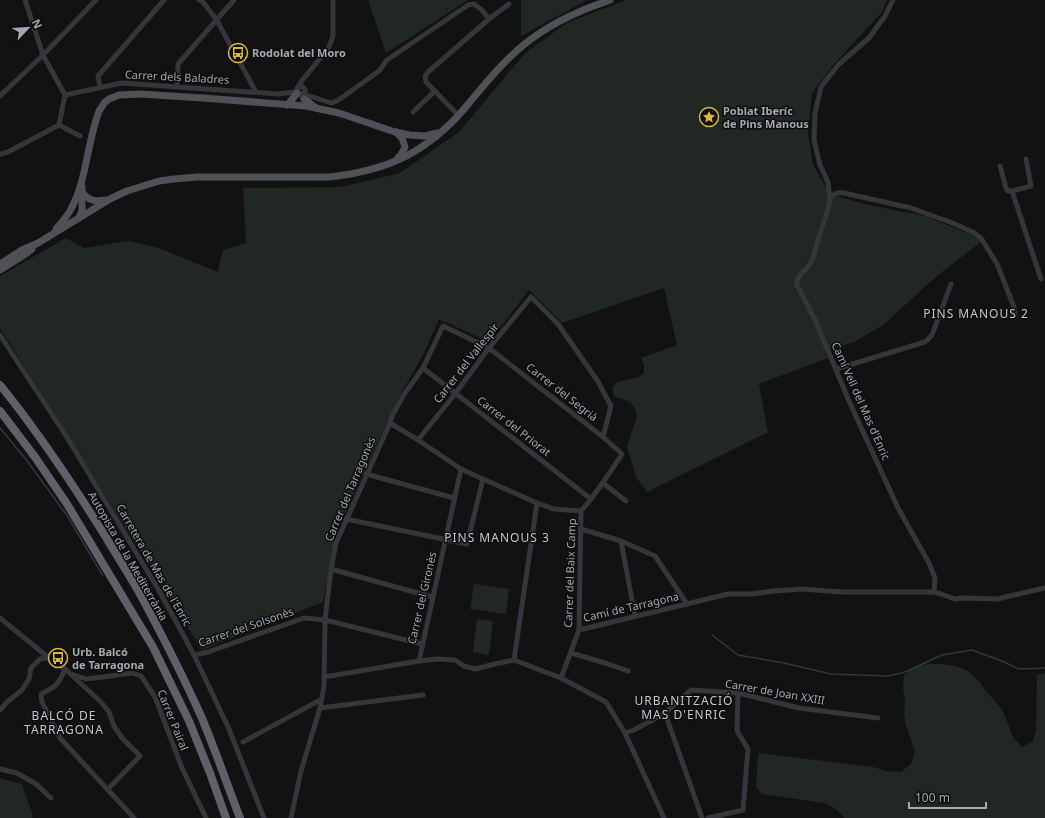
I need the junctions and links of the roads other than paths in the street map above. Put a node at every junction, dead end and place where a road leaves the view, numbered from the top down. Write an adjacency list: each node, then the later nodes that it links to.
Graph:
1 (24, 0): 12 (street)
2 (96, 0): 12 (street)
3 (164, 0): 14 (street)
4 (199, 0): 10 (street)
5 (234, 0): 10 (street)
6 (333, 0): 17 (street)
7 (610, 0): 24 (main road)
8 (893, 0): 40 (street, Camí Vell del Mas d'Enric)
9 (509, 4): 11 (street)
10 (216, 19): 13 (street); 16 (street)
11 (489, 19): 15 (street); 17 (street)
12 (43, 55): 18 (street); 19 (street)
13 (177, 86): 14 (street, Carrer dels Baladres); 16 (street, Carrer dels Baladres)
14 (100, 87): 18 (street, Carrer dels Baladres)
15 (435, 91): 23 (street); 24 (street)
16 (256, 92): 17 (street, Carrer dels Baladres)
17 (300, 92): 20 (main road); 21 (main road); 22 (main road)
18 (65, 95): 25 (street)
19 (0, 96)
20 (287, 105): 21 (main road); 36 (main road)
21 (299, 106): 22 (main road)
22 (316, 108): 26 (main road)
23 (413, 112)
24 (458, 115): 27 (main road)
25 (59, 125): 29 (street); 32 (street)
26 (395, 132): 28 (main road); 30 (main road)
27 (440, 133): 28 (main road); 31 (main road)
28 (411, 135): 30 (main road); 31 (main road)
29 (80, 136)
30 (404, 144): 31 (main road); 34 (main road)
31 (418, 148): 34 (main road)
32 (0, 154)
33 (1026, 159): 37 (street)
34 (395, 161): 39 (main road)
35 (1000, 166): 37 (street)
36 (82, 179): 38 (main road); 42 (main road)
37 (1012, 191): 46 (street)
38 (82, 192): 39 (main road); 41 (main road)
39 (110, 199): 41 (main road)
40 (830, 199): 48 (street); 52 (street, Camí Vell del Mas d'Enric)
41 (79, 218): 42 (main road)
42 (52, 234): 43 (main road)
43 (38, 243): 44 (main road); 45 (main road)
44 (0, 264)
45 (0, 270)
46 (1041, 279)
47 (951, 284): 52 (street)
48 (1015, 314)
49 (0, 336): 84 (street, Carretera de Mas de l'Enric)
50 (489, 348): 51 (street, Carrer del Tarragonès); 54 (street, Carrer del Vallespir); 57 (street, Carrer del Segrià); 57 (street, Carrer del Vallespir)
51 (424, 368): 54 (street, Carrer del Priorat); 56 (street, Carrer del Tarragonès)
52 (836, 369): 75 (street, Camí Vell del Mas d'Enric)
53 (0, 384): 107 (highway, Autopista de la Mediterrània)
54 (456, 394): 58 (street, Carrer del Vallespir); 65 (street, Carrer del Priorat)
55 (0, 411): 106 (highway)
56 (390, 423): 58 (street); 61 (street, Carrer del Tarragonès)
57 (603, 437): 59 (street, Carrer del Segrià)
58 (418, 440): 60 (street)
59 (622, 454): 63 (street, Carrer del Baix Camp)
60 (461, 468): 62 (street); 64 (street, Carrer del Gironès)
61 (366, 474): 64 (street); 69 (street, Carrer del Tarragonès)
62 (483, 479): 67 (street); 71 (street)
63 (603, 483): 65 (street, Carrer del Baix Camp); 66 (street)
64 (454, 498): 71 (street, Carrer del Gironès)
65 (592, 499): 68 (street, Carrer del Baix Camp)
66 (626, 501)
67 (537, 503): 68 (street); 86 (street)
68 (581, 511): 70 (street, Carrer del Baix Camp)
69 (346, 518): 71 (street); 73 (street, Carrer del Tarragonès)
70 (582, 529): 72 (street); 81 (street, Carrer del Baix Camp)
71 (445, 540): 76 (street, Carrer del Gironès)
72 (621, 541): 77 (street); 78 (street)
73 (331, 569): 76 (street); 80 (street, Carrer del Tarragonès)
74 (1045, 588): 75 (street)
75 (934, 592): 77 (street)
76 (432, 597): 82 (street, Carrer del Gironès)
77 (687, 604): 78 (street, Camí de Tarragona)
78 (635, 616): 81 (street, Camí de Tarragona)
79 (0, 618): 85 (street)
80 (325, 620): 82 (street, Carrer del Solsonès); 84 (street, Carrer del Solsonès); 90 (street, Carrer del Tarragonès)
81 (579, 630): 83 (street, Carrer del Baix Camp)
82 (422, 644): 87 (street, Carrer del Gironès)
83 (571, 653): 88 (street); 91 (street, Carrer del Baix Camp)
84 (194, 655): 108 (street, Carretera de Mas de l'Enric)
85 (49, 658): 89 (street); 96 (street)
86 (514, 660): 87 (street); 91 (street)
87 (419, 661): 90 (street)
88 (628, 671)
89 (66, 672): 102 (street); 102 (street); 105 (street, Carrer Pairal)
90 (324, 677): 94 (street, Carrer del Tarragonès)
91 (561, 678): 99 (street)
92 (738, 693): 97 (street, Carrer de Joan XXIII); 98 (street, Carrer de Joan XXIII); 112 (street)
93 (423, 695): 95 (street)
94 (322, 699): 95 (street, Carrer del Tarragonès); 100 (street)
95 (320, 708): 109 (street, Carrer del Tarragonès)
96 (0, 710)
97 (665, 713): 99 (street, Carrer de Joan XXIII); 111 (street)
98 (878, 718)
99 (625, 733): 110 (street)
100 (243, 742)
101 (0, 769): 103 (street)
102 (108, 789): 104 (street)
103 (51, 798)
104 (134, 818)
105 (206, 818)
106 (226, 818)
107 (240, 818)
108 (264, 818)
109 (291, 818)
110 (664, 818)
111 (702, 818)
112 (708, 818)

